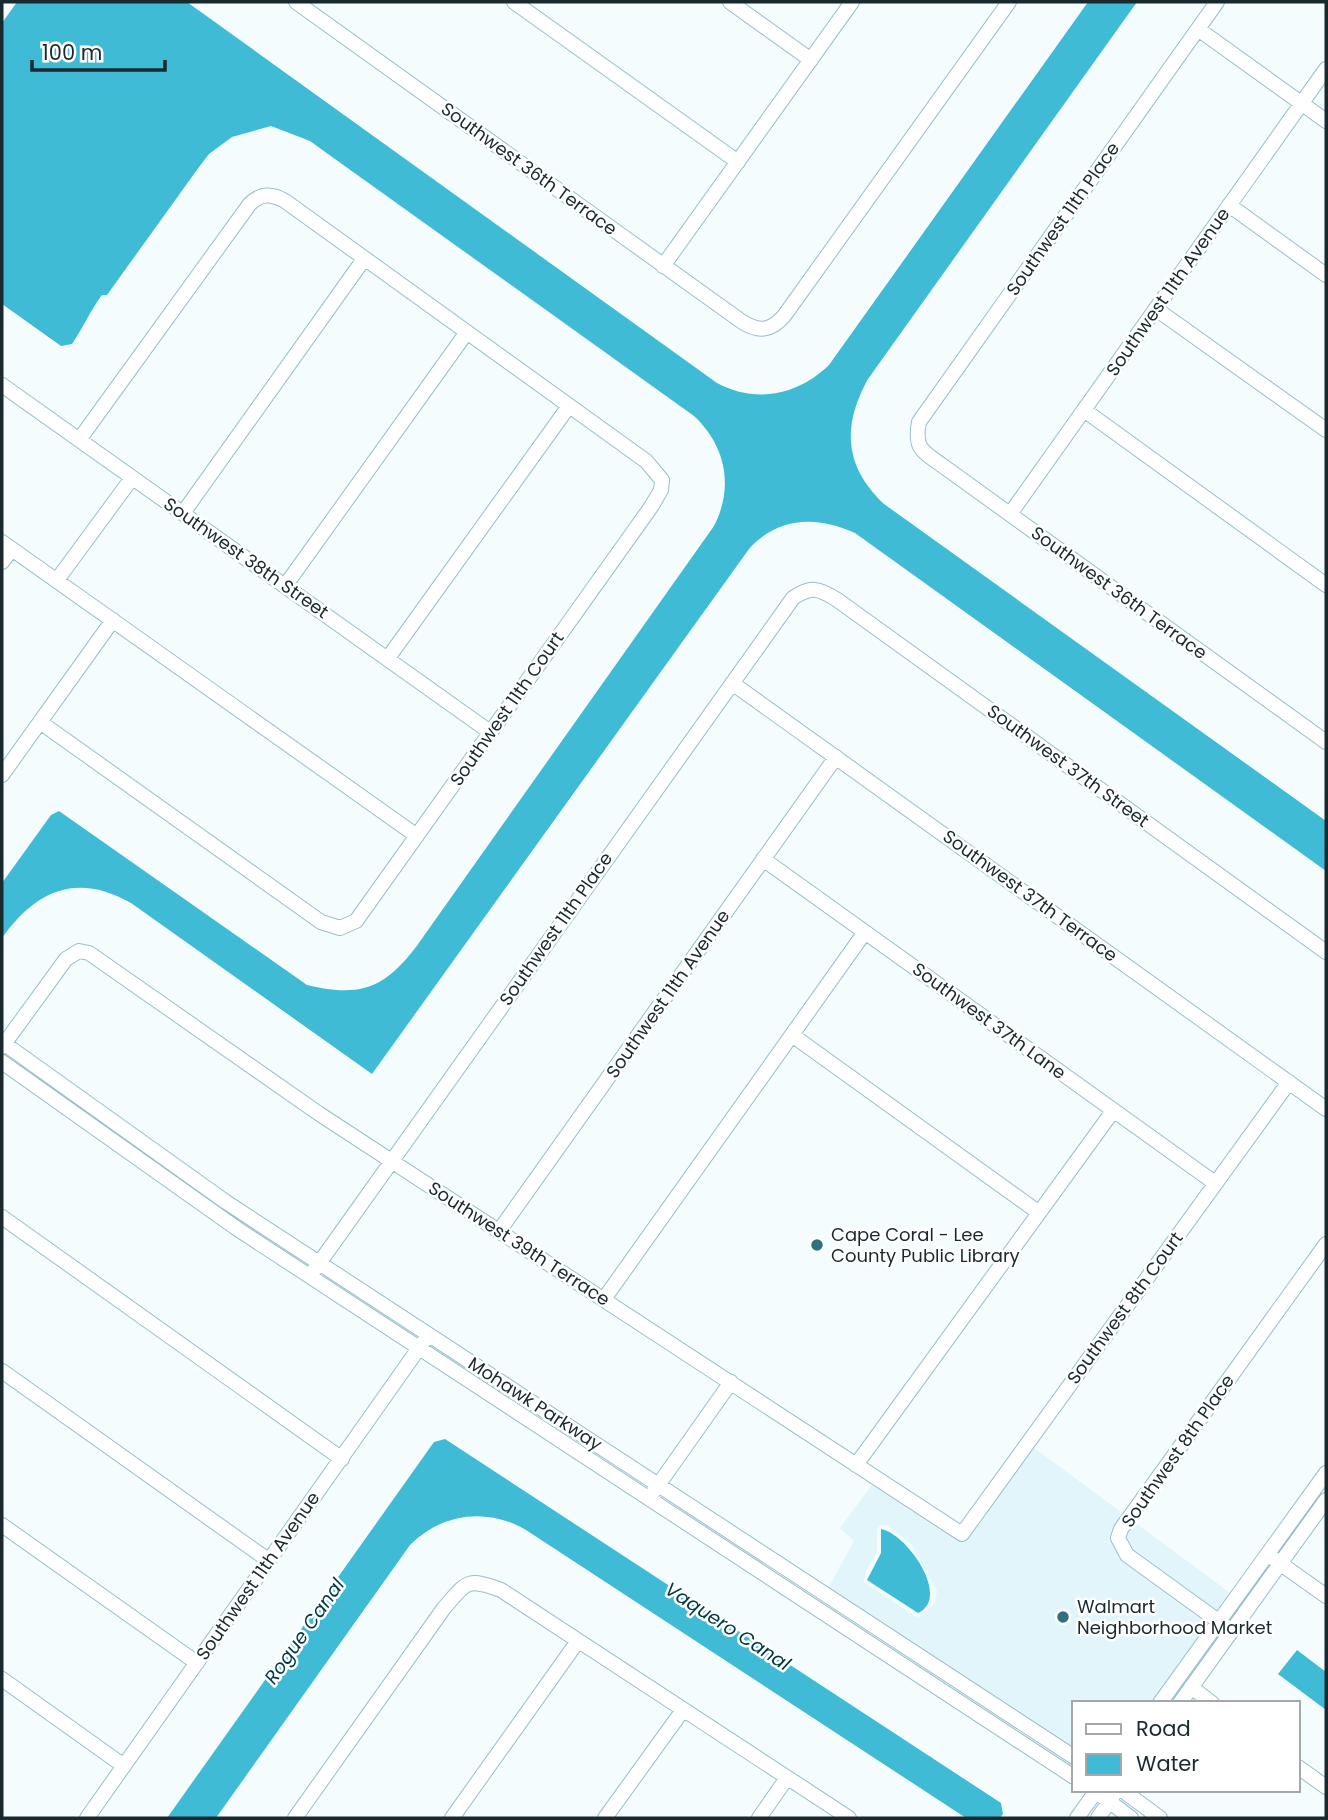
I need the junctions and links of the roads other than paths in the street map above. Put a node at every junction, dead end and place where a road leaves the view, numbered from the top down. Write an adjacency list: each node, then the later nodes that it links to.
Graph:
1 (514, 2): 12 (street)
2 (730, 2): 8 (street)
3 (852, 2): 8 (street)
4 (1009, 2): 15 (street, Southwest 36th Terrace)
5 (1217, 2): 7 (street, Southwest 11th Place)
6 (300, 3): 15 (street, Southwest 36th Terrace)
7 (1198, 29): 10 (street); 23 (street, Southwest 11th Place)
8 (811, 60): 12 (street)
9 (1326, 69): 10 (street, Southwest 11th Avenue)
10 (1302, 104): 11 (street); 13 (street, Southwest 11th Avenue)
11 (1326, 121)
12 (738, 162): 15 (street)
13 (1229, 205): 16 (street); 17 (street, Southwest 11th Avenue)
14 (365, 258): 18 (street); 24 (street); 26 (street)
15 (663, 266)
16 (1326, 275)
17 (1156, 309): 21 (street, Southwest 11th Avenue); 22 (street)
18 (467, 332): 20 (street); 32 (street)
19 (2, 385): 24 (street, Southwest 38th Street)
20 (569, 406): 35 (street); 38 (street, Southwest 11th Court)
21 (1084, 410): 27 (street, Southwest 11th Avenue); 31 (street)
22 (1326, 430)
23 (916, 439): 27 (street, Southwest 36th Terrace)
24 (79, 440): 25 (street, Southwest 38th Street)
25 (132, 478): 26 (street, Southwest 38th Street); 30 (street)
26 (183, 513): 32 (street, Southwest 38th Street)
27 (1010, 514): 39 (street, Southwest 36th Terrace)
28 (7, 545): 29 (street); 30 (street)
29 (2, 562)
30 (57, 580): 34 (street)
31 (1326, 585)
32 (285, 586): 35 (street, Southwest 38th Street)
33 (808, 588): 36 (street, Southwest 11th Place); 45 (street, Southwest 37th Street)
34 (113, 620): 37 (street); 42 (street)
35 (387, 658): 38 (street, Southwest 38th Street)
36 (732, 683): 40 (street, Southwest 37th Terrace); 52 (street, Southwest 11th Place)
37 (40, 722): 41 (street); 42 (street, Southwest 11th Court)
38 (490, 732): 42 (street, Southwest 11th Court)
39 (1326, 740)
40 (836, 757): 43 (street, Southwest 11th Avenue); 49 (street, Southwest 37th Terrace)
41 (2, 775)
42 (416, 836)
43 (764, 859): 44 (street, Southwest 37th Lane); 56 (street, Southwest 11th Avenue)
44 (865, 932): 46 (street); 51 (street, Southwest 37th Lane)
45 (1326, 952)
46 (792, 1035): 54 (street); 60 (street)
47 (3, 1044): 52 (street, Southwest 39th Terrace); 58 (street, Mohawk Parkway)
48 (2, 1062): 59 (street, Mohawk Parkway)
49 (1289, 1082): 50 (street, Southwest 37th Terrace); 53 (street, Southwest 8th Court)
50 (1326, 1109)
51 (1113, 1111): 53 (street, Southwest 37th Lane); 54 (street)
52 (392, 1161): 56 (street, Southwest 39th Terrace); 58 (street, Southwest 11th Place)
53 (1215, 1183): 72 (street, Southwest 8th Court)
54 (1038, 1212): 66 (street)
55 (2, 1217): 65 (street)
56 (499, 1231): 60 (street, Southwest 39th Terrace)
57 (1326, 1244): 77 (street, Southwest 8th Place)
58 (319, 1262): 59 (street, Southwest 11th Place); 61 (street, Mohawk Parkway)
59 (310, 1276): 62 (street, Mohawk Parkway)
60 (604, 1299): 64 (street, Southwest 39th Terrace)
61 (429, 1334): 62 (street, Southwest 11th Avenue); 68 (street, Mohawk Parkway)
62 (419, 1348): 65 (street, Southwest 11th Avenue); 69 (street, Mohawk Parkway)
63 (2, 1371): 74 (street)
64 (731, 1382): 66 (street, Southwest 39th Terrace); 68 (street)
65 (342, 1459): 74 (street, Southwest 11th Avenue)
66 (856, 1465): 72 (street, Southwest 39th Terrace)
67 (1326, 1472): 73 (street)
68 (659, 1485): 69 (street); 87 (street, Mohawk Parkway)
69 (650, 1498): 90 (street, Mohawk Parkway)
70 (1326, 1500): 75 (street)
71 (2, 1525): 80 (street)
72 (961, 1534)
73 (1268, 1554): 75 (street); 77 (street)
74 (268, 1560): 80 (street, Southwest 11th Avenue)
75 (1281, 1563): 76 (street); 78 (street)
76 (1326, 1596)
77 (1219, 1622): 78 (street, Southwest 8th Place); 83 (street)
78 (1232, 1631): 82 (street)
79 (578, 1641): 86 (street); 96 (street); 97 (street)
80 (197, 1663): 88 (street, Southwest 11th Avenue)
81 (2, 1679): 88 (street)
82 (1191, 1687): 84 (street); 85 (street)
83 (1161, 1701)
84 (1181, 1701)
85 (1209, 1701)
86 (683, 1710): 91 (street); 98 (street)
87 (1072, 1756)
88 (124, 1766): 95 (street, Southwest 11th Avenue)
89 (1300, 1768): 92 (street)
90 (1072, 1776)
91 (787, 1778): 99 (street); 100 (street)
92 (1326, 1787)
93 (1095, 1792): 101 (street)
94 (1116, 1794): 102 (street); 103 (street); 104 (street)
95 (87, 1818)
96 (295, 1818)
97 (452, 1818)
98 (605, 1818)
99 (759, 1818)
100 (849, 1818)
101 (1077, 1818)
102 (1098, 1818)
103 (1132, 1818)
104 (1160, 1818)

